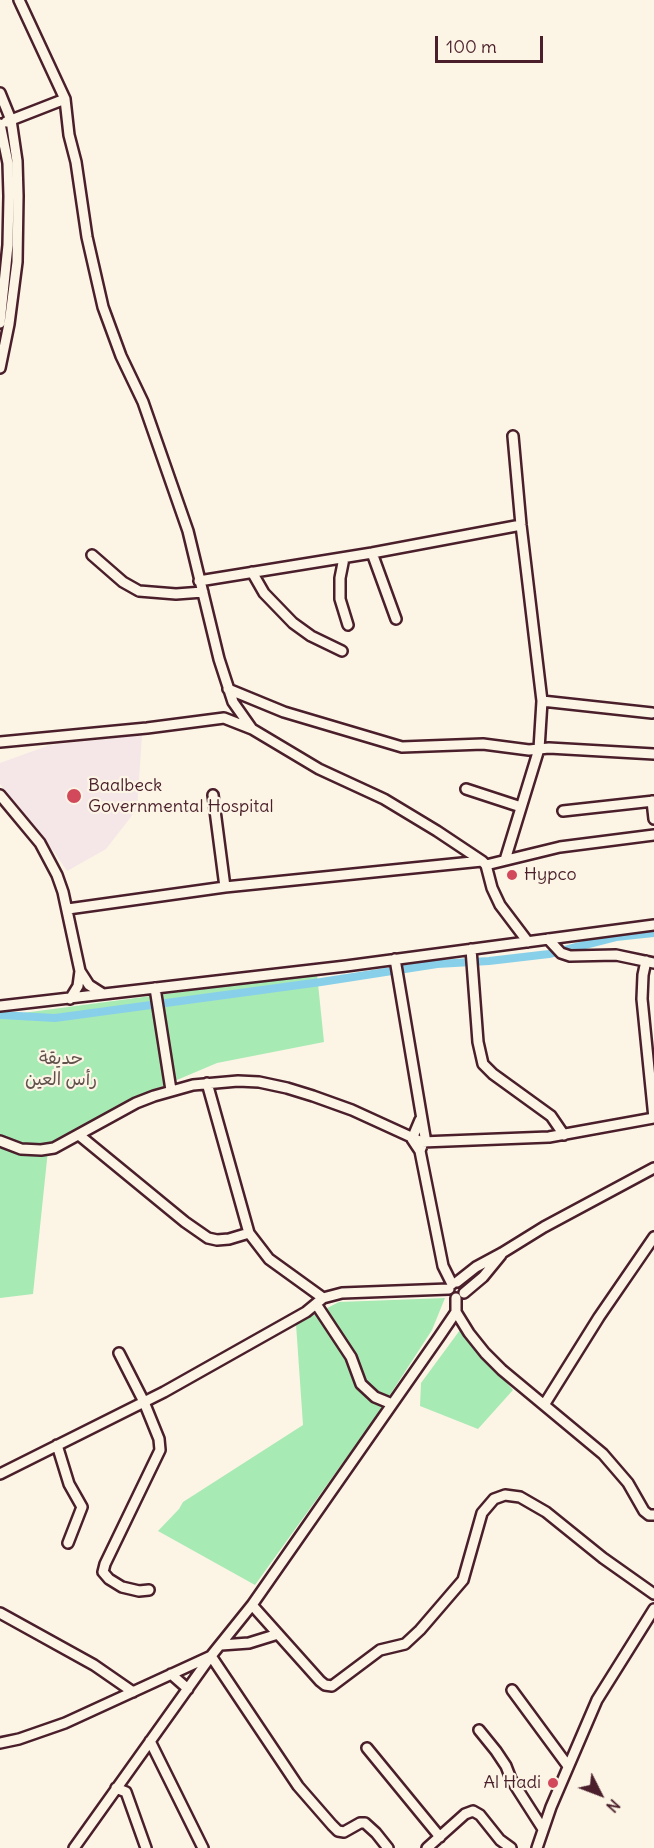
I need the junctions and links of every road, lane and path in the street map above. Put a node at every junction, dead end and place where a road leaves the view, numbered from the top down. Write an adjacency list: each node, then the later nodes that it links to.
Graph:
1 (19, 0): 3 (street)
2 (0, 93): 4 (street)
3 (65, 99): 4 (street); 14 (street)
4 (11, 120): 5 (street); 7 (street)
5 (0, 124): 6 (street)
6 (0, 323)
7 (0, 368)
8 (513, 436): 9 (street)
9 (521, 525): 10 (street); 20 (street)
10 (372, 553): 12 (street); 16 (street)
11 (92, 555): 15 (street)
12 (344, 558): 13 (street); 17 (street)
13 (252, 572): 14 (street); 18 (street)
14 (200, 581): 15 (street)
15 (203, 592): 19 (street)
16 (396, 618)
17 (348, 625)
18 (342, 651)
19 (228, 689): 21 (street); 26 (street)
20 (542, 701): 22 (street); 26 (street)
21 (233, 702): 23 (street); 24 (street)
22 (652, 713)
23 (224, 718): 24 (street); 25 (street)
24 (252, 729): 37 (street)
25 (0, 742)
26 (538, 748): 27 (street); 32 (street)
27 (654, 754)
28 (466, 789): 32 (street)
29 (0, 795): 39 (street)
30 (213, 795): 38 (street)
31 (653, 801): 33 (street); 34 (street)
32 (521, 807): 36 (street)
33 (563, 811)
34 (654, 819)
35 (654, 835): 36 (street)
36 (505, 860): 37 (street)
37 (484, 863): 38 (street); 42 (street)
38 (225, 887): 39 (street)
39 (68, 909): 46 (street)
40 (654, 925): 41 (street)
41 (548, 939): 42 (street); 44 (street)
42 (528, 942): 43 (street)
43 (472, 959): 45 (street); 53 (street)
44 (650, 962): 54 (street)
45 (396, 964): 47 (street); 55 (street)
46 (80, 972): 48 (street); 49 (street)
47 (156, 992): 48 (street); 52 (street)
48 (103, 994): 49 (street)
49 (70, 999): 50 (street)
50 (0, 1006)
51 (207, 1083): 52 (street); 57 (street); 63 (street)
52 (171, 1090): 56 (street)
53 (551, 1116): 58 (street); 59 (street)
54 (654, 1118): 58 (street)
55 (420, 1120): 57 (street); 61 (street)
56 (79, 1135): 60 (street); 63 (street)
57 (410, 1135): 61 (street); 61 (street)
58 (564, 1135): 59 (street)
59 (549, 1137): 61 (street)
60 (0, 1142)
61 (425, 1143): 66 (street)
62 (654, 1168): 65 (street)
63 (249, 1233): 68 (street)
64 (654, 1237): 73 (street)
65 (502, 1253): 66 (street); 67 (street)
66 (452, 1285): 67 (street); 67 (street); 68 (street)
67 (460, 1296): 69 (street)
68 (319, 1301): 71 (street); 72 (street)
69 (456, 1312): 72 (street); 73 (street)
70 (119, 1353): 71 (street)
71 (144, 1402): 74 (street); 78 (street)
72 (392, 1404): 80 (street)
73 (544, 1405): 76 (street)
74 (57, 1445): 75 (street); 77 (street)
75 (0, 1473)
76 (654, 1515)
77 (68, 1543)
78 (149, 1590)
79 (654, 1594): 83 (street)
80 (252, 1605): 83 (street); 84 (street)
81 (654, 1609): 94 (street)
82 (0, 1613): 89 (street)
83 (278, 1634): 84 (street)
84 (221, 1645): 85 (street)
85 (211, 1656): 86 (street); 87 (street); 101 (street)
86 (171, 1674): 87 (street); 89 (street)
87 (188, 1689): 91 (street)
88 (512, 1690): 94 (street)
89 (133, 1692): 92 (street)
90 (479, 1730): 96 (street)
91 (150, 1741): 95 (street); 100 (street)
92 (0, 1743)
93 (367, 1748): 97 (street)
94 (568, 1766): 96 (street)
95 (116, 1788): 98 (street); 99 (street)
96 (543, 1829): 104 (street)
97 (440, 1837): 102 (street); 103 (street)
98 (74, 1848)
99 (146, 1848)
100 (203, 1848)
101 (388, 1848)
102 (427, 1848)
103 (511, 1848)
104 (537, 1848)

